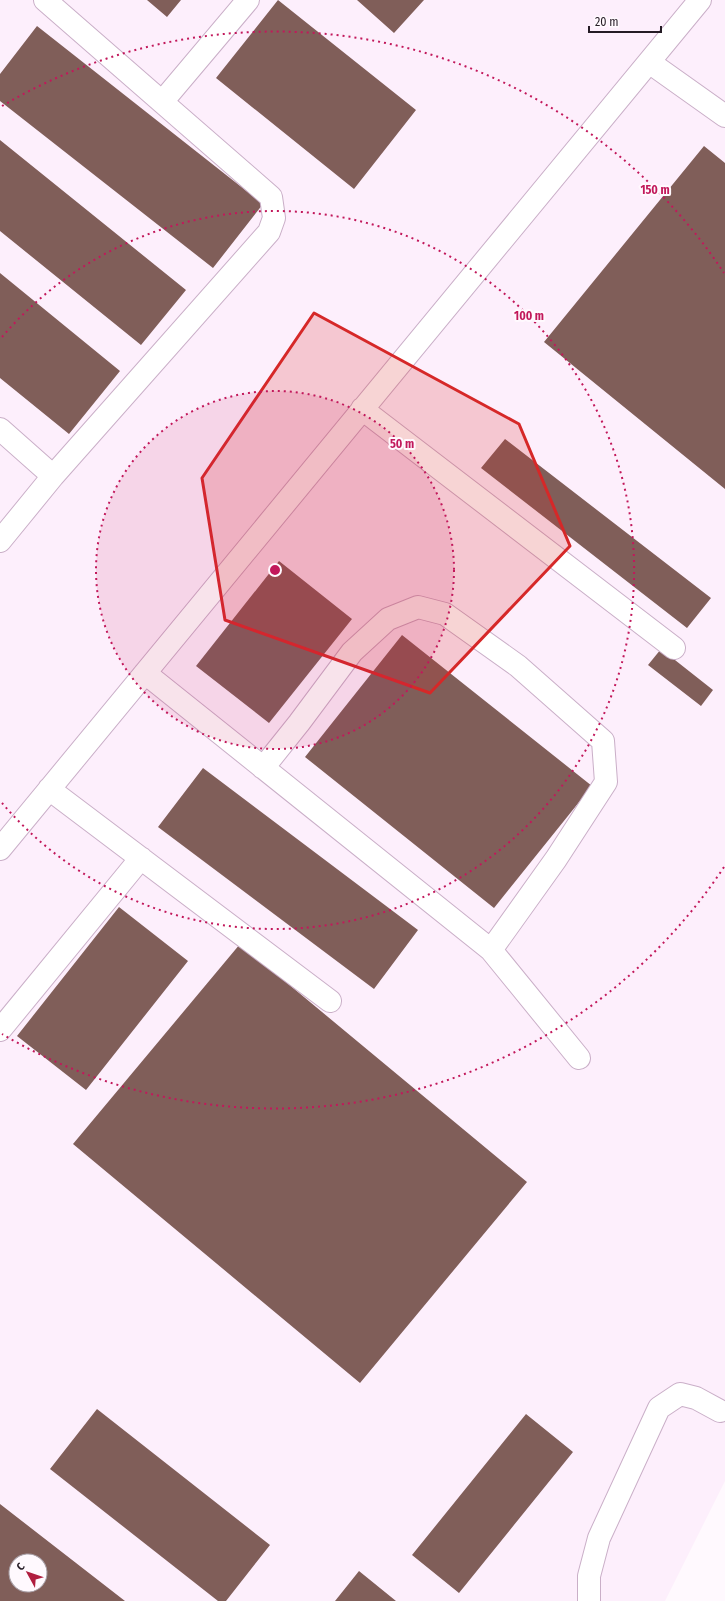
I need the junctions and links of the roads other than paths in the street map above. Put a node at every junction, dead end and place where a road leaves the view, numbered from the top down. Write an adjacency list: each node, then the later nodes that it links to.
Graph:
1 (46, 0): 5 (street)
2 (248, 0): 5 (street)
3 (700, 0): 4 (street)
4 (649, 62): 6 (street); 7 (street)
5 (162, 102): 9 (street)
6 (725, 116)
7 (362, 409): 11 (street); 12 (street)
8 (0, 429): 9 (street)
9 (53, 476): 10 (street)
10 (0, 541)
11 (674, 648)
12 (145, 673): 13 (street); 14 (street)
13 (263, 768): 17 (street); 17 (street)
14 (49, 789): 15 (street); 16 (street)
15 (0, 849)
16 (141, 858): 18 (street); 19 (street)
17 (491, 950): 20 (street)
18 (330, 1001)
19 (0, 1030)
20 (579, 1058)
21 (720, 1411): 22 (street)
22 (589, 1601)

